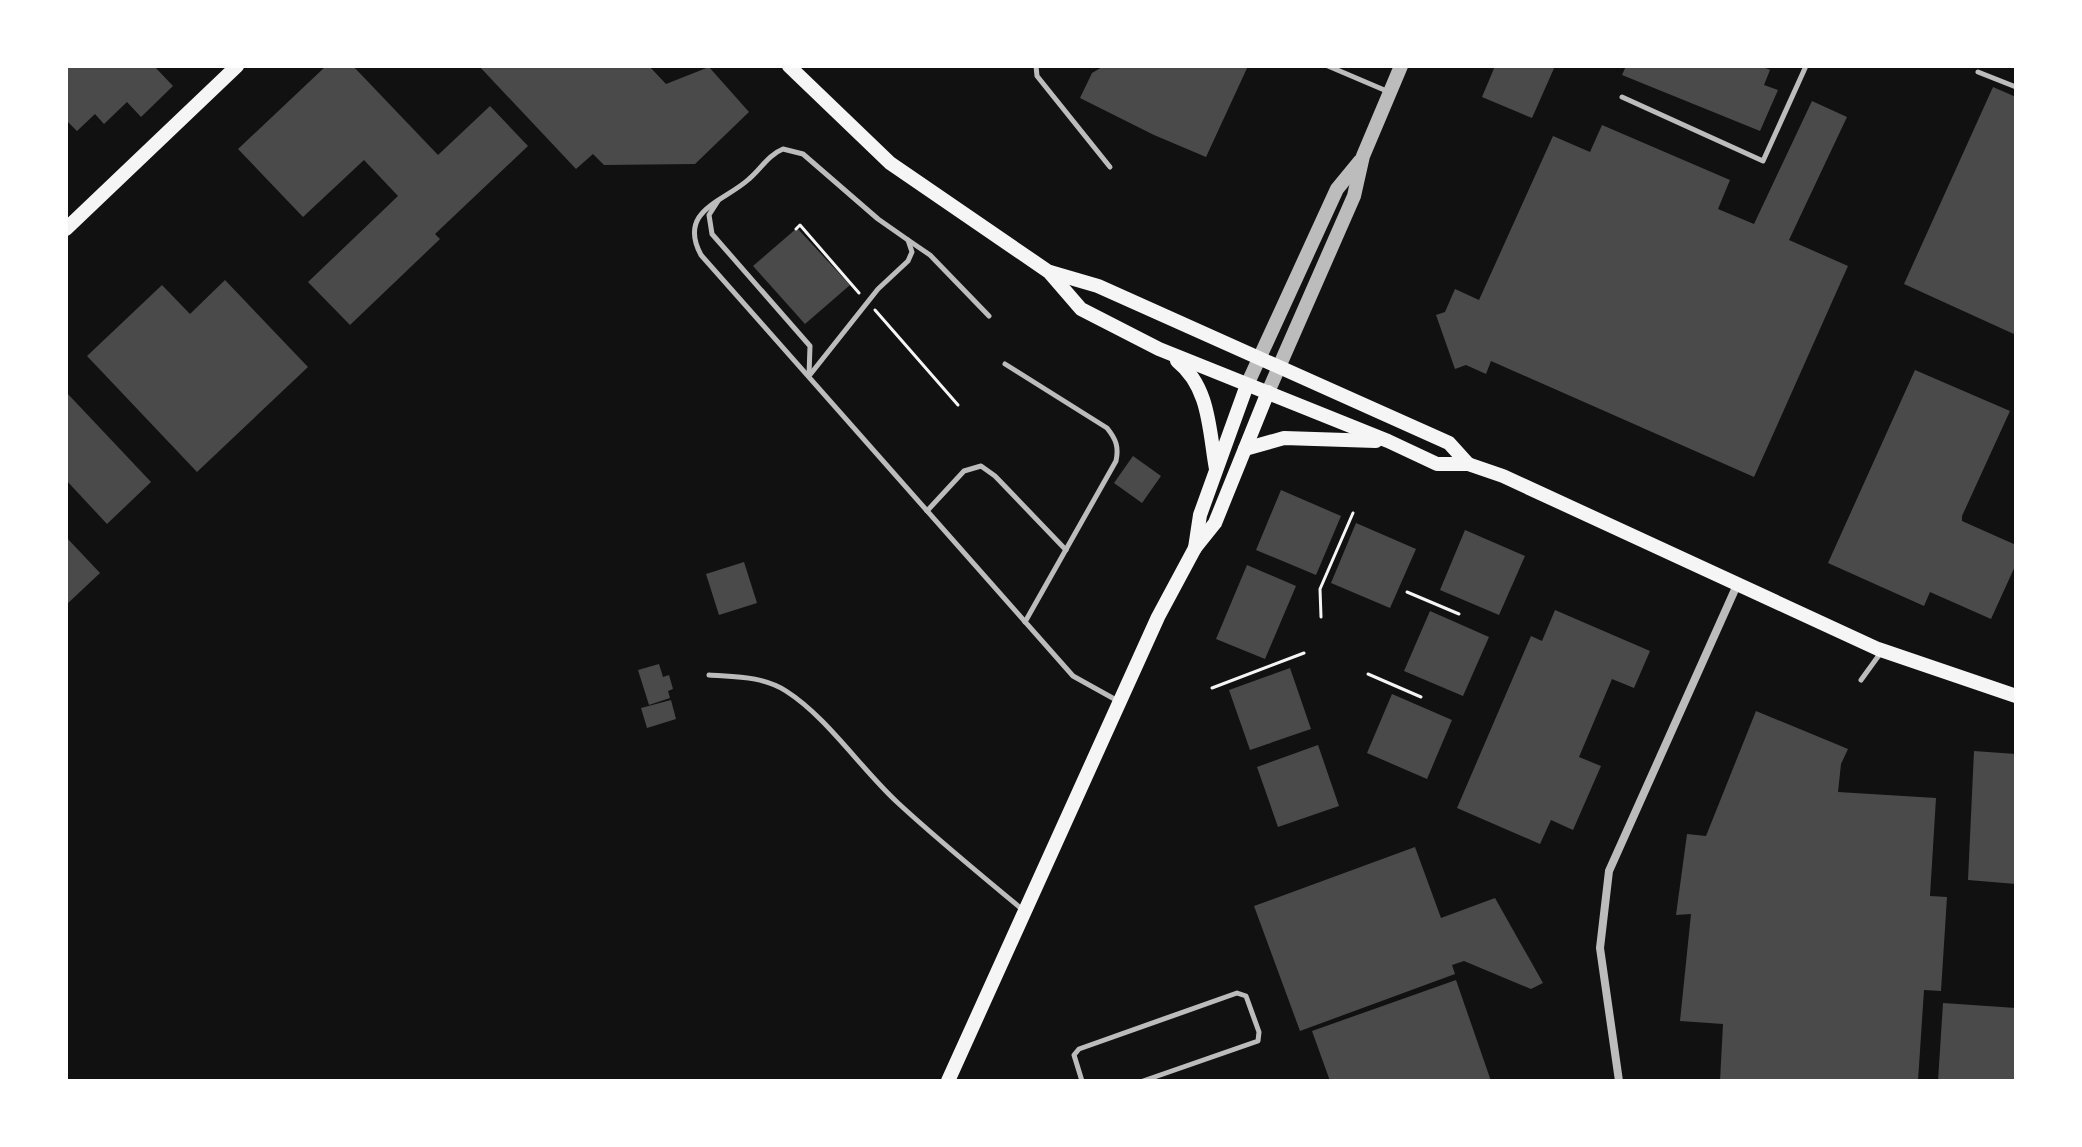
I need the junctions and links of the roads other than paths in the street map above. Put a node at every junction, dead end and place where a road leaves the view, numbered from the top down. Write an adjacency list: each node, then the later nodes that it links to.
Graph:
1 (237, 66): 14 (main road)
2 (789, 66): 16 (main road)
3 (1036, 66): 12 (lane)
4 (1328, 66): 9 (lane)
5 (1401, 66): 9 (street)
6 (1806, 66): 10 (lane)
7 (1978, 72): 8 (lane)
8 (2016, 87)
9 (1390, 93): 11 (street)
10 (1622, 97)
11 (1363, 156): 19 (street); 21 (street)
12 (1110, 167)
13 (719, 199): 15 (lane); 22 (lane); 22 (lane)
14 (66, 229)
15 (908, 240): 17 (lane); 22 (lane)
16 (1049, 272): 18 (main road); 19 (main road)
17 (989, 316)
18 (1159, 349): 23 (main road); 28 (main road)
19 (1259, 358): 21 (main road); 23 (street)
20 (1005, 364): 31 (lane)
21 (1279, 368): 24 (street); 27 (main road)
22 (809, 376): 29 (lane)
23 (1247, 385): 24 (main road); 28 (main road)
24 (1268, 392): 25 (main road); 26 (main road)
25 (1388, 441): 26 (main road); 27 (main road)
26 (1245, 449): 30 (main road)
27 (1468, 464): 32 (main road)
28 (1216, 474): 30 (main road)
29 (927, 511): 31 (lane); 33 (lane)
30 (1195, 548): 38 (main road)
31 (1066, 550): 33 (lane)
32 (1737, 585): 34 (main road); 43 (street)
33 (1025, 622): 38 (lane)
34 (1882, 650): 36 (lane); 37 (main road)
35 (709, 675): 39 (lane)
36 (1861, 680)
37 (2016, 696)
38 (1120, 702): 39 (main road)
39 (1024, 912): 40 (main road)
40 (948, 1081)
41 (1082, 1081): 42 (lane)
42 (1143, 1081)
43 (1619, 1081)

